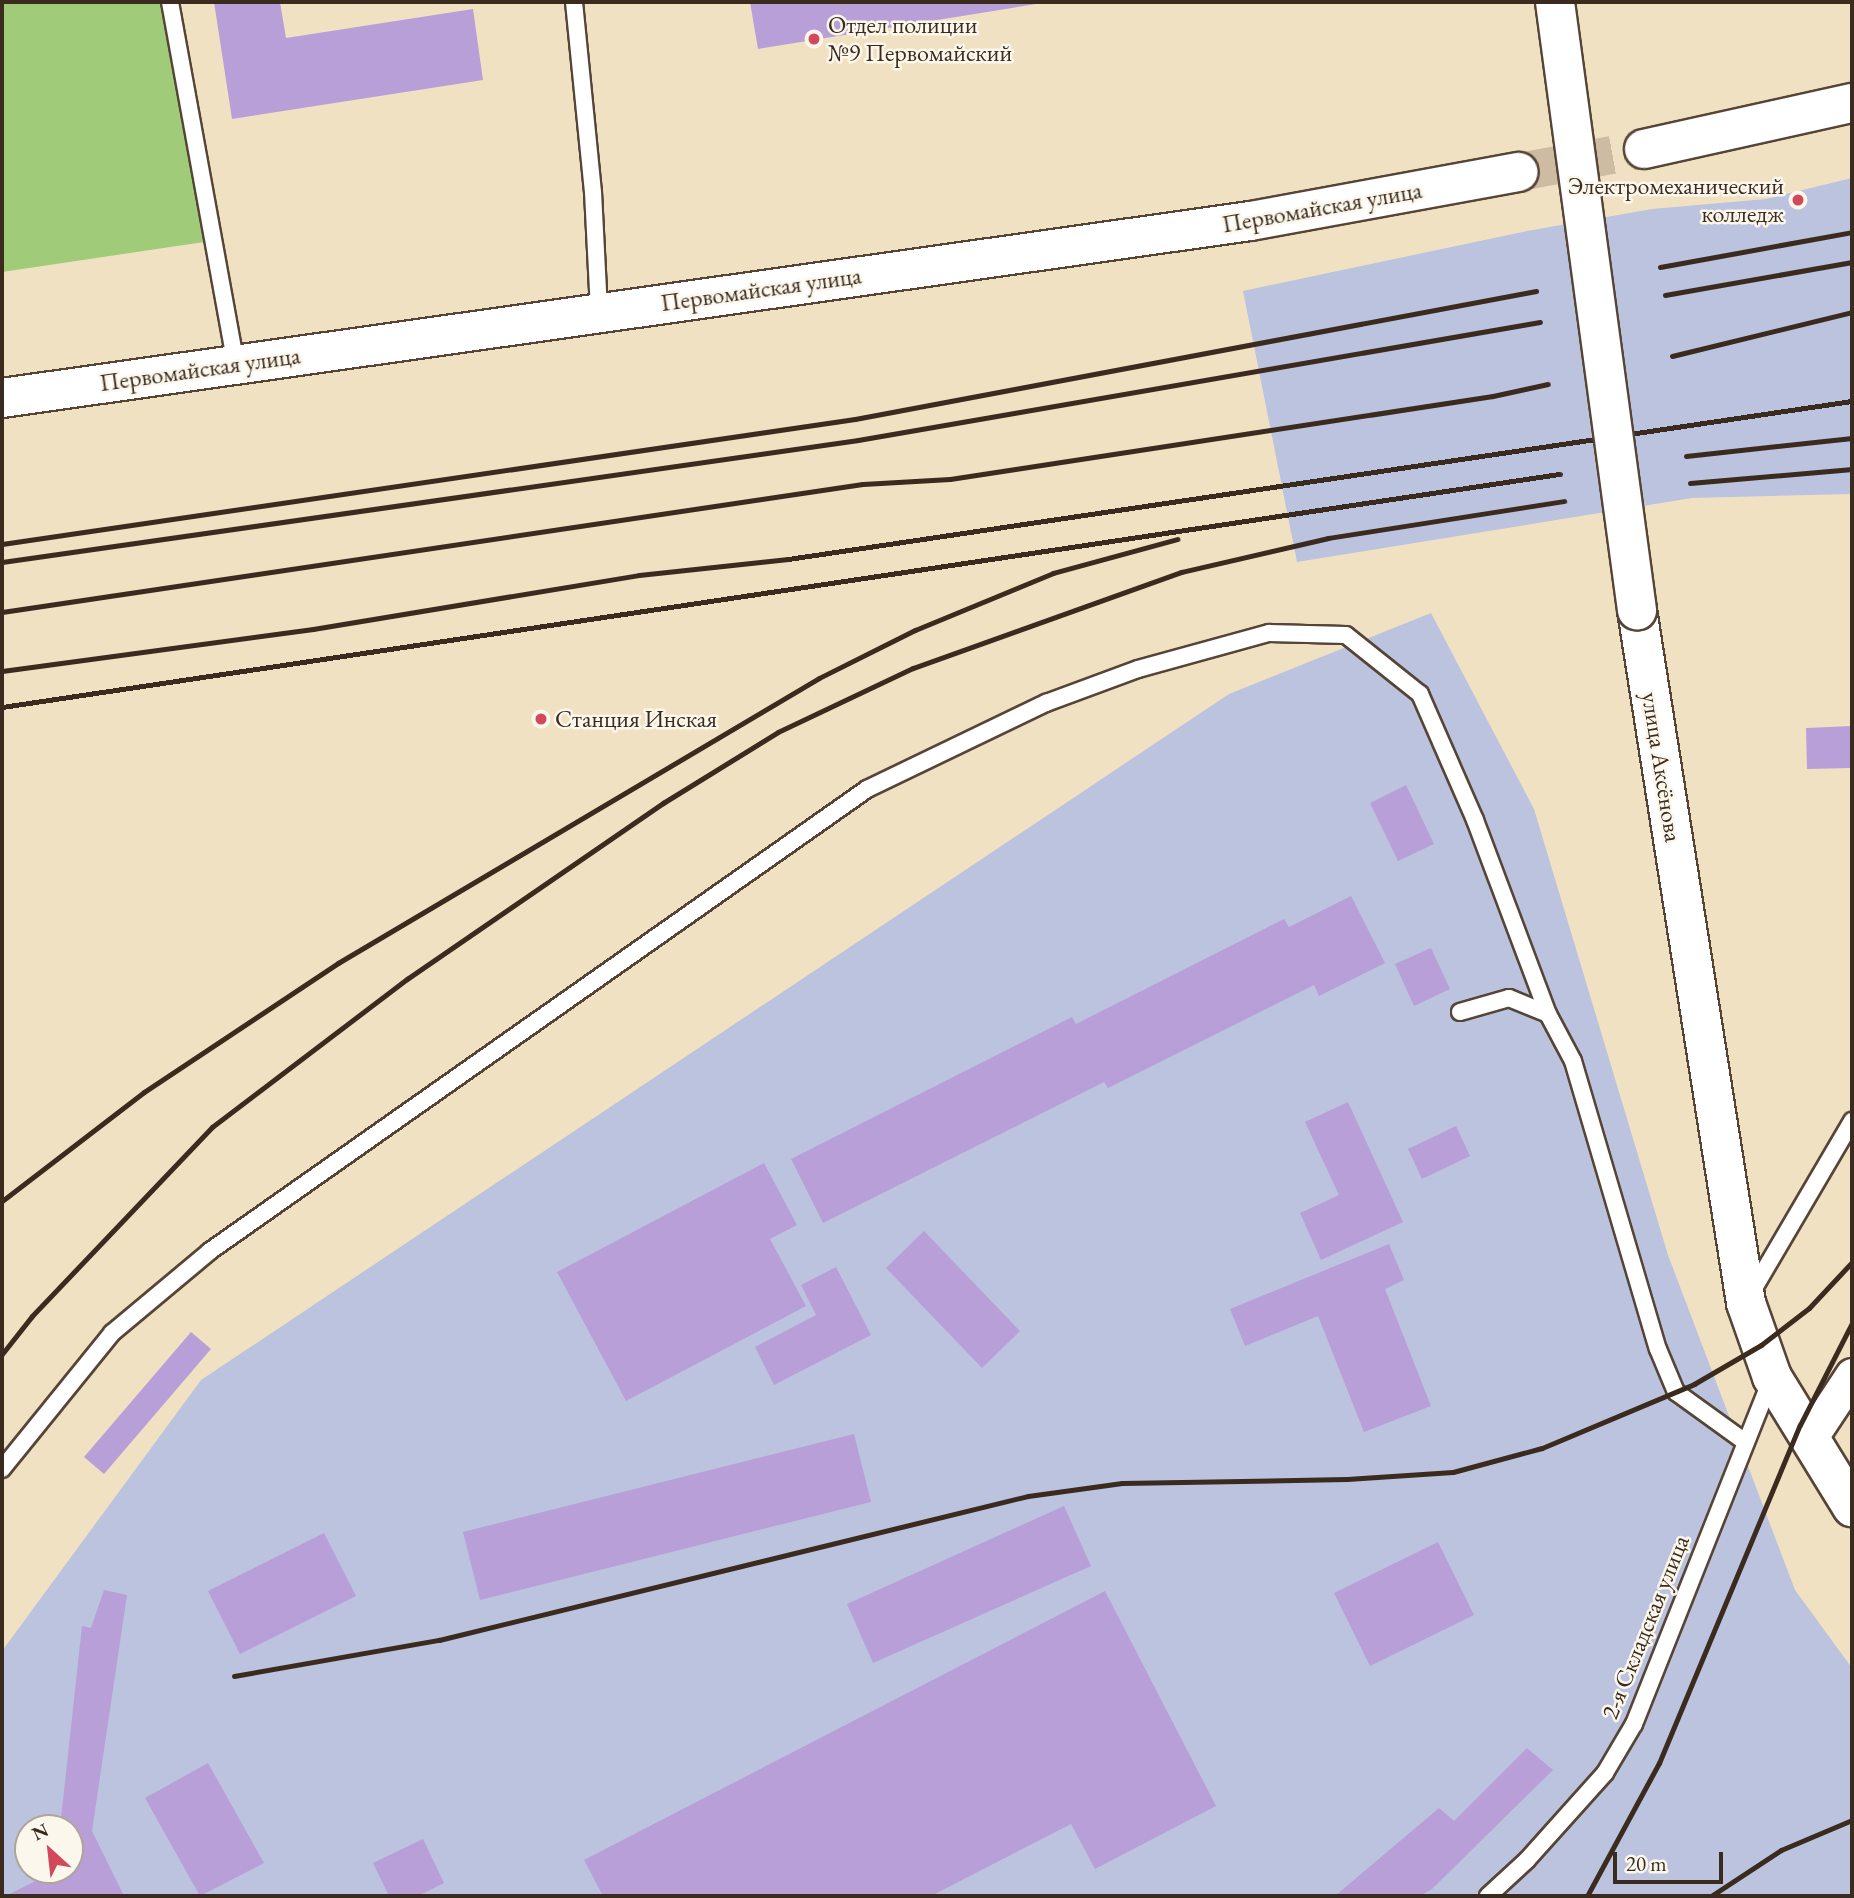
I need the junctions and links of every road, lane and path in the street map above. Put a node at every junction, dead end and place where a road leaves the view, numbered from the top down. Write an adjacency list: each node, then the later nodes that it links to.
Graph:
1 (170, 2): 8 (lane)
2 (574, 2): 7 (lane)
3 (1555, 2): 13 (main road, улица Аксёнова, bridge)
4 (1852, 103): 5 (main road)
5 (1644, 149)
6 (1519, 172): 7 (main road, Первомайская улица)
7 (599, 312): 8 (main road, Первомайская улица)
8 (236, 363): 9 (main road, Первомайская улица)
9 (2, 398)
10 (1460, 1012): 11 (lane)
11 (1548, 1014): 17 (lane); 18 (lane)
12 (1852, 1121): 13 (lane)
13 (1746, 1303): 15 (main road, улица Аксёнова)
14 (1852, 1375): 16 (street)
15 (1772, 1377): 16 (main road, улица Аксёнова); 17 (lane, 2-я Складская улица)
16 (1809, 1440): 19 (main road, улица Аксёнова)
17 (1745, 1442): 20 (lane, 2-я Складская улица)
18 (2, 1469)
19 (1852, 1507)
20 (1488, 1896)

